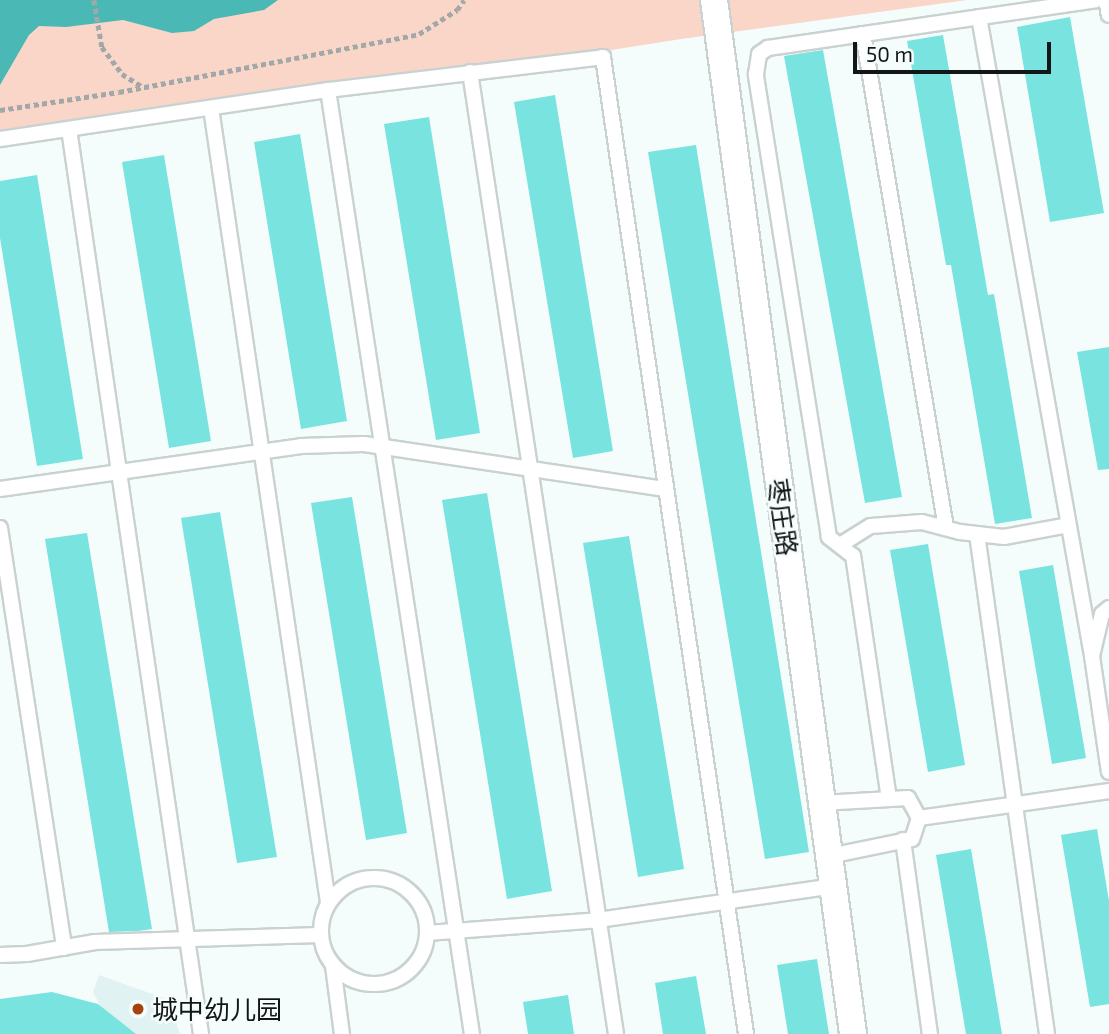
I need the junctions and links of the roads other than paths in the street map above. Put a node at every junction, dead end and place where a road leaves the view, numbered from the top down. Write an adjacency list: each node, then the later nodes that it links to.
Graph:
1 (714, 0): 28 (street, 枣庄路)
2 (1096, 0): 5 (lane)
3 (1106, 0): 4 (lane)
4 (1109, 15)
5 (979, 17): 6 (lane); 18 (lane)
6 (863, 34): 20 (lane); 22 (lane)
7 (470, 72): 8 (lane); 14 (lane); 17 (lane)
8 (328, 90): 9 (lane); 12 (lane)
9 (211, 108): 10 (lane); 13 (lane)
10 (69, 129): 11 (lane); 15 (lane)
11 (0, 139)
12 (383, 447): 13 (lane); 14 (lane); 37 (lane)
13 (262, 451): 15 (lane); 35 (lane)
14 (530, 469): 17 (lane); 36 (lane)
15 (118, 472): 16 (lane); 40 (lane)
16 (0, 489)
17 (666, 489): 34 (lane)
18 (1068, 525): 21 (lane); 24 (lane)
19 (0, 528): 41 (lane)
20 (946, 528): 21 (lane); 22 (lane)
21 (977, 534): 29 (lane)
22 (840, 545): 27 (lane)
23 (1109, 608): 24 (lane)
24 (1092, 656): 25 (lane)
25 (1109, 772)
26 (1109, 791): 29 (lane)
27 (889, 799): 28 (lane); 30 (lane)
28 (821, 803): 32 (street, 枣庄路)
29 (1016, 804): 30 (lane); 51 (lane)
30 (919, 818): 31 (lane)
31 (903, 840): 32 (lane); 50 (lane)
32 (829, 856): 33 (street, 枣庄路)
33 (833, 887): 34 (lane); 49 (street, 枣庄路)
34 (727, 901): 36 (lane); 48 (lane)
35 (328, 902): 38 (lane); 39 (lane)
36 (598, 920): 37 (lane); 47 (lane)
37 (457, 931): 38 (lane); 46 (lane)
38 (427, 933): 43 (lane)
39 (320, 935): 40 (lane); 43 (lane)
40 (186, 939): 41 (lane); 44 (lane)
41 (64, 948): 42 (lane)
42 (0, 955)
43 (333, 966): 45 (lane)
44 (201, 1034)
45 (342, 1034)
46 (472, 1034)
47 (616, 1034)
48 (746, 1034)
49 (853, 1034)
50 (930, 1034)
51 (1047, 1034)

